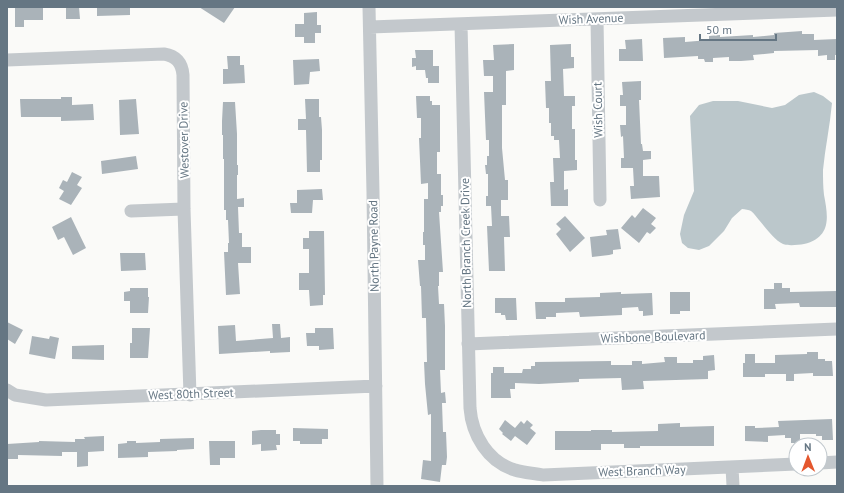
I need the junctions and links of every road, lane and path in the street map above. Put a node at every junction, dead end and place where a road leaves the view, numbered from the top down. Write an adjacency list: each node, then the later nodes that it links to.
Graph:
1 (369, 7): 5 (street, North Payne Road)
2 (837, 10): 3 (street, Wish Avenue)
3 (596, 19): 4 (street, Wish Avenue); 7 (street, Wish Court)
4 (461, 24): 5 (street, Wish Avenue); 11 (street, North Branch Creek Drive)
5 (370, 27): 12 (street, North Payne Road)
6 (7, 60): 8 (street, Westover Drive)
7 (600, 200)
8 (184, 209): 9 (street); 14 (street, Westover Drive)
9 (131, 211)
10 (837, 329): 11 (street, Wishbone Boulevard)
11 (468, 344): 15 (street, North Branch Creek Drive)
12 (376, 386): 14 (street, West 80th Street); 18 (street, North Payne Road)
13 (7, 390): 14 (street, West 80th Street)
14 (190, 394)
15 (492, 456): 17 (street, West Branch Way)
16 (788, 464): 17 (street, West Branch Way)
17 (732, 467): 19 (street)
18 (377, 486)
19 (734, 486)

